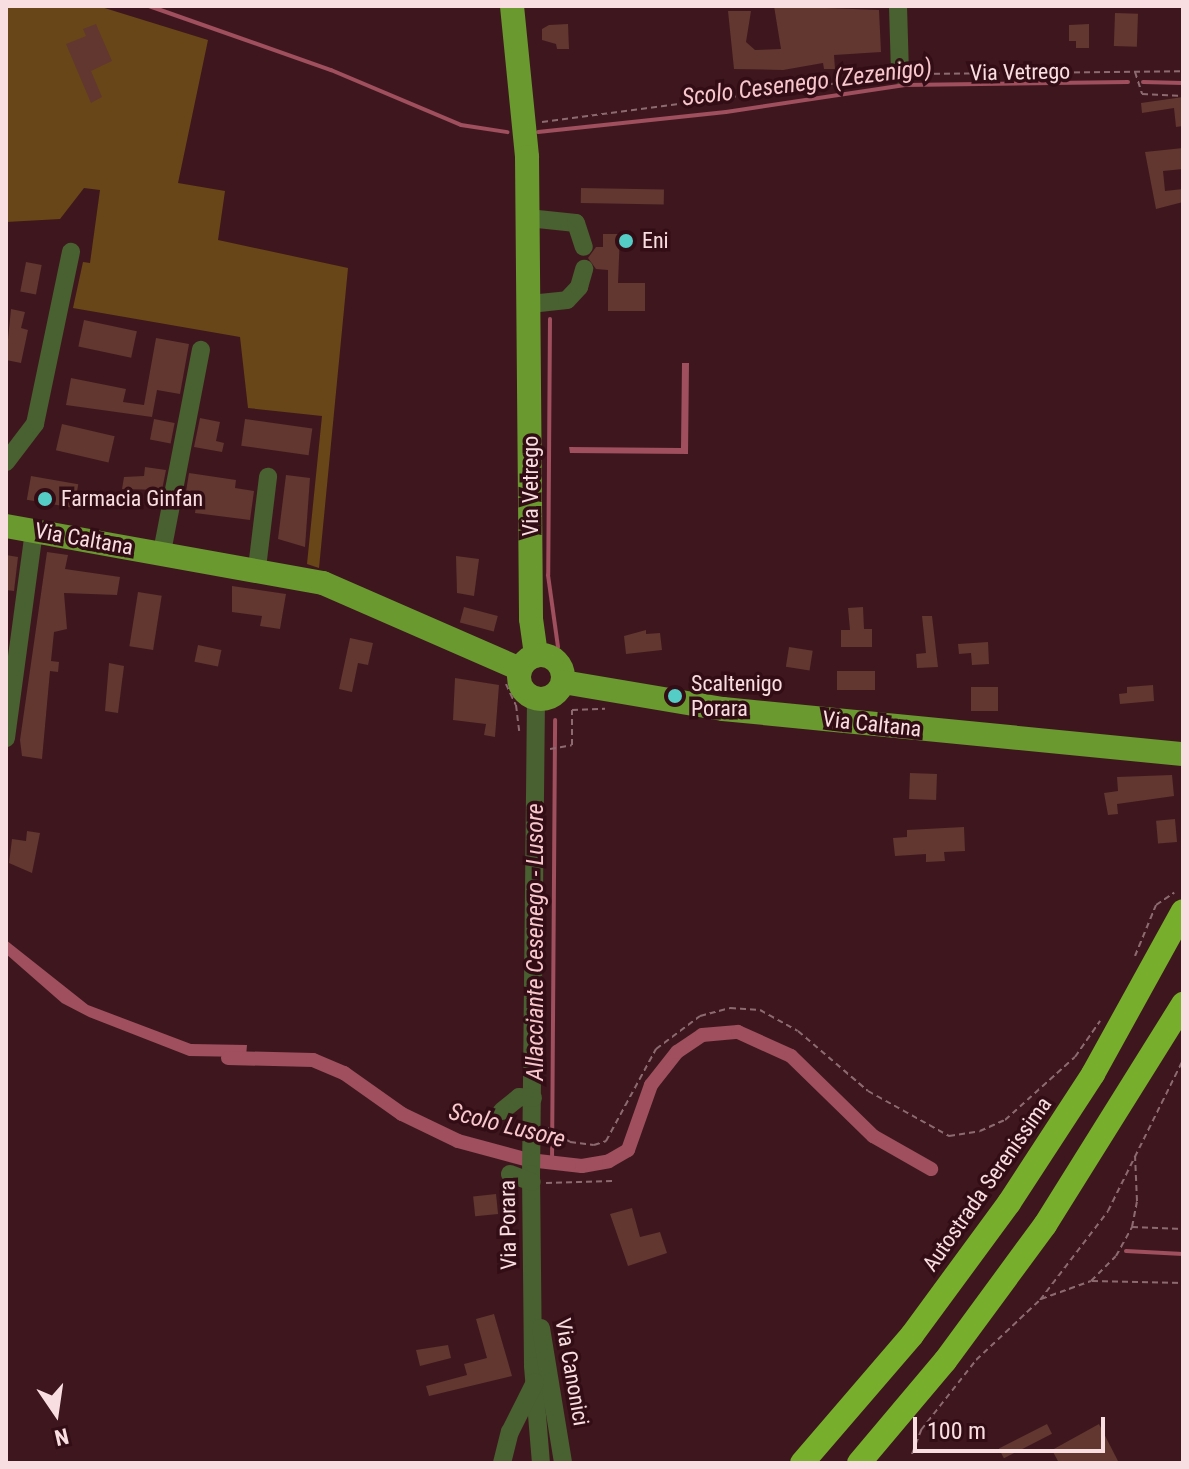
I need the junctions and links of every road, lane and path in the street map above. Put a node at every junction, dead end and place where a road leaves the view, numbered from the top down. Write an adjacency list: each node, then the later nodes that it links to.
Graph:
1 (512, 6): 7 (main road, Via Vetrego)
2 (898, 6): 5 (street)
3 (1135, 70): 4 (path, Via Vetrego); 5 (path, Via Vetrego); 6 (path)
4 (1183, 71)
5 (900, 75): 7 (path, Via Vetrego)
6 (1183, 96)
7 (525, 124): 8 (main road, Via Vetrego)
8 (528, 218): 9 (street); 12 (main road, Via Vetrego)
9 (584, 247)
10 (71, 252): 14 (street)
11 (584, 269): 12 (street)
12 (530, 304): 20 (main road, Via Vetrego)
13 (201, 350): 18 (street, Via Caltana)
14 (6, 462)
15 (268, 477): 19 (street)
16 (6, 526): 17 (main road, Via Caltana)
17 (34, 531): 18 (main road, Via Caltana); 23 (street)
18 (162, 552): 19 (main road, Via Caltana)
19 (257, 568): 20 (main road, Via Caltana)
20 (528, 662): 21 (main road, Via Caltana); 22 (main road)
21 (563, 682): 22 (main road); 26 (main road, Via Caltana)
22 (536, 699): 33 (street, Via Porara)
23 (6, 738)
24 (544, 749): 25 (path)
25 (562, 750)
26 (1183, 754)
27 (1182, 893): 29 (path)
28 (1183, 911): 51 (highway, Autostrada Serenissima)
29 (1132, 965)
30 (1183, 1004): 52 (highway)
31 (1106, 1010): 35 (path)
32 (1183, 1060): 36 (path)
33 (533, 1098): 34 (street); 35 (street, Via Porara)
34 (502, 1111)
35 (541, 1132): 38 (street, Via Porara)
36 (1135, 1154): 40 (path); 45 (path)
37 (510, 1174): 38 (street)
38 (532, 1178): 39 (path); 44 (street, Via Porara)
39 (612, 1181)
40 (1132, 1227): 41 (path); 42 (path)
41 (1183, 1229)
42 (1091, 1281): 43 (path); 45 (path)
43 (1183, 1283)
44 (533, 1290): 46 (street, Via Porara); 50 (street, Via Canonici)
45 (1040, 1300): 47 (path)
46 (535, 1382): 48 (street, Via Canonici); 49 (street, Via Porara)
47 (912, 1454)
48 (502, 1463)
49 (541, 1463)
50 (563, 1463)
51 (802, 1463)
52 (859, 1463)

